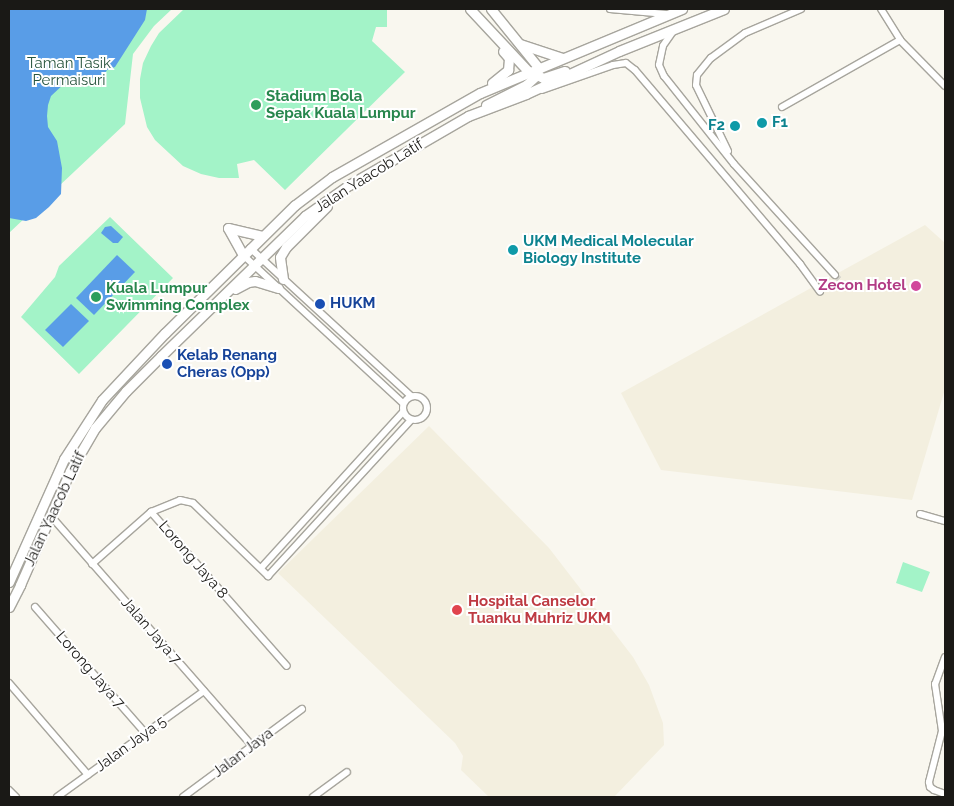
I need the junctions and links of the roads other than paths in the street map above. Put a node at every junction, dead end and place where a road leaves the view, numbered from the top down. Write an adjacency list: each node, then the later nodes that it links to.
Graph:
1 (470, 9): 9 (street)
2 (491, 9): 12 (street)
3 (610, 9): 8 (street)
4 (682, 9): 8 (street, Jalan Yaacob Latif)
5 (724, 9): 10 (street, Jalan Yaacob Latif)
6 (802, 9): 21 (street)
7 (881, 9): 11 (street)
8 (666, 14): 14 (street, Jalan Yaacob Latif)
9 (482, 23): 15 (street); 17 (street)
10 (675, 28): 13 (street, Jalan Yaacob Latif); 21 (street)
11 (900, 40): 16 (street); 19 (street)
12 (520, 44): 14 (street); 15 (street)
13 (619, 51): 15 (street); 18 (street, Jalan Yaacob Latif)
14 (563, 58): 15 (street, Jalan Yaacob Latif)
15 (534, 71): 17 (street, Jalan Yaacob Latif); 20 (street)
16 (945, 86)
17 (480, 93): 23 (street, Jalan Yaacob Latif)
18 (526, 94): 20 (street, Jalan Yaacob Latif); 31 (street)
19 (782, 106)
20 (468, 116): 22 (street, Jalan Yaacob Latif)
21 (734, 164): 28 (street)
22 (349, 185): 26 (street, Jalan Yaacob Latif); 29 (street)
23 (262, 236): 24 (street, Jalan Yaacob Latif); 25 (street)
24 (250, 248): 25 (street, Jalan Yaacob Latif); 26 (street)
25 (243, 255): 27 (street); 43 (street, Jalan Yaacob Latif)
26 (261, 258): 27 (street, Jalan Yaacob Latif); 29 (street)
27 (253, 265): 30 (street); 32 (street, Jalan Yaacob Latif)
28 (836, 275)
29 (283, 279): 33 (street)
30 (278, 288): 32 (street); 34 (street)
31 (820, 292)
32 (224, 295): 39 (street, Jalan Yaacob Latif)
33 (411, 396): 34 (street); 36 (street)
34 (403, 403): 35 (street)
35 (403, 412): 36 (street); 42 (street)
36 (412, 420): 42 (street)
37 (151, 512): 41 (street, Lorong Jaya 8); 42 (street); 47 (street, Lorong Jaya 8)
38 (920, 514): 40 (street)
39 (50, 515): 41 (street, Jalan Jaya 7); 44 (street, Jalan Yaacob Latif)
40 (945, 521)
41 (92, 564): 49 (street, Jalan Jaya 7)
42 (261, 568)
43 (9, 582)
44 (9, 607)
45 (35, 607): 51 (street, Lorong Jaya 7)
46 (945, 657): 56 (street)
47 (287, 666)
48 (9, 683): 54 (street)
49 (204, 691): 51 (street, Jalan Jaya 5); 52 (street, Jalan Jaya 7)
50 (302, 708): 52 (street, Jalan Jaya)
51 (146, 734): 54 (street, Jalan Jaya 5)
52 (252, 746): 59 (street, Jalan Jaya)
53 (347, 772): 60 (street)
54 (88, 775): 58 (street, Jalan Jaya 5)
55 (9, 790): 57 (street)
56 (945, 794)
57 (16, 797)
58 (57, 797)
59 (183, 797)
60 (313, 797)

